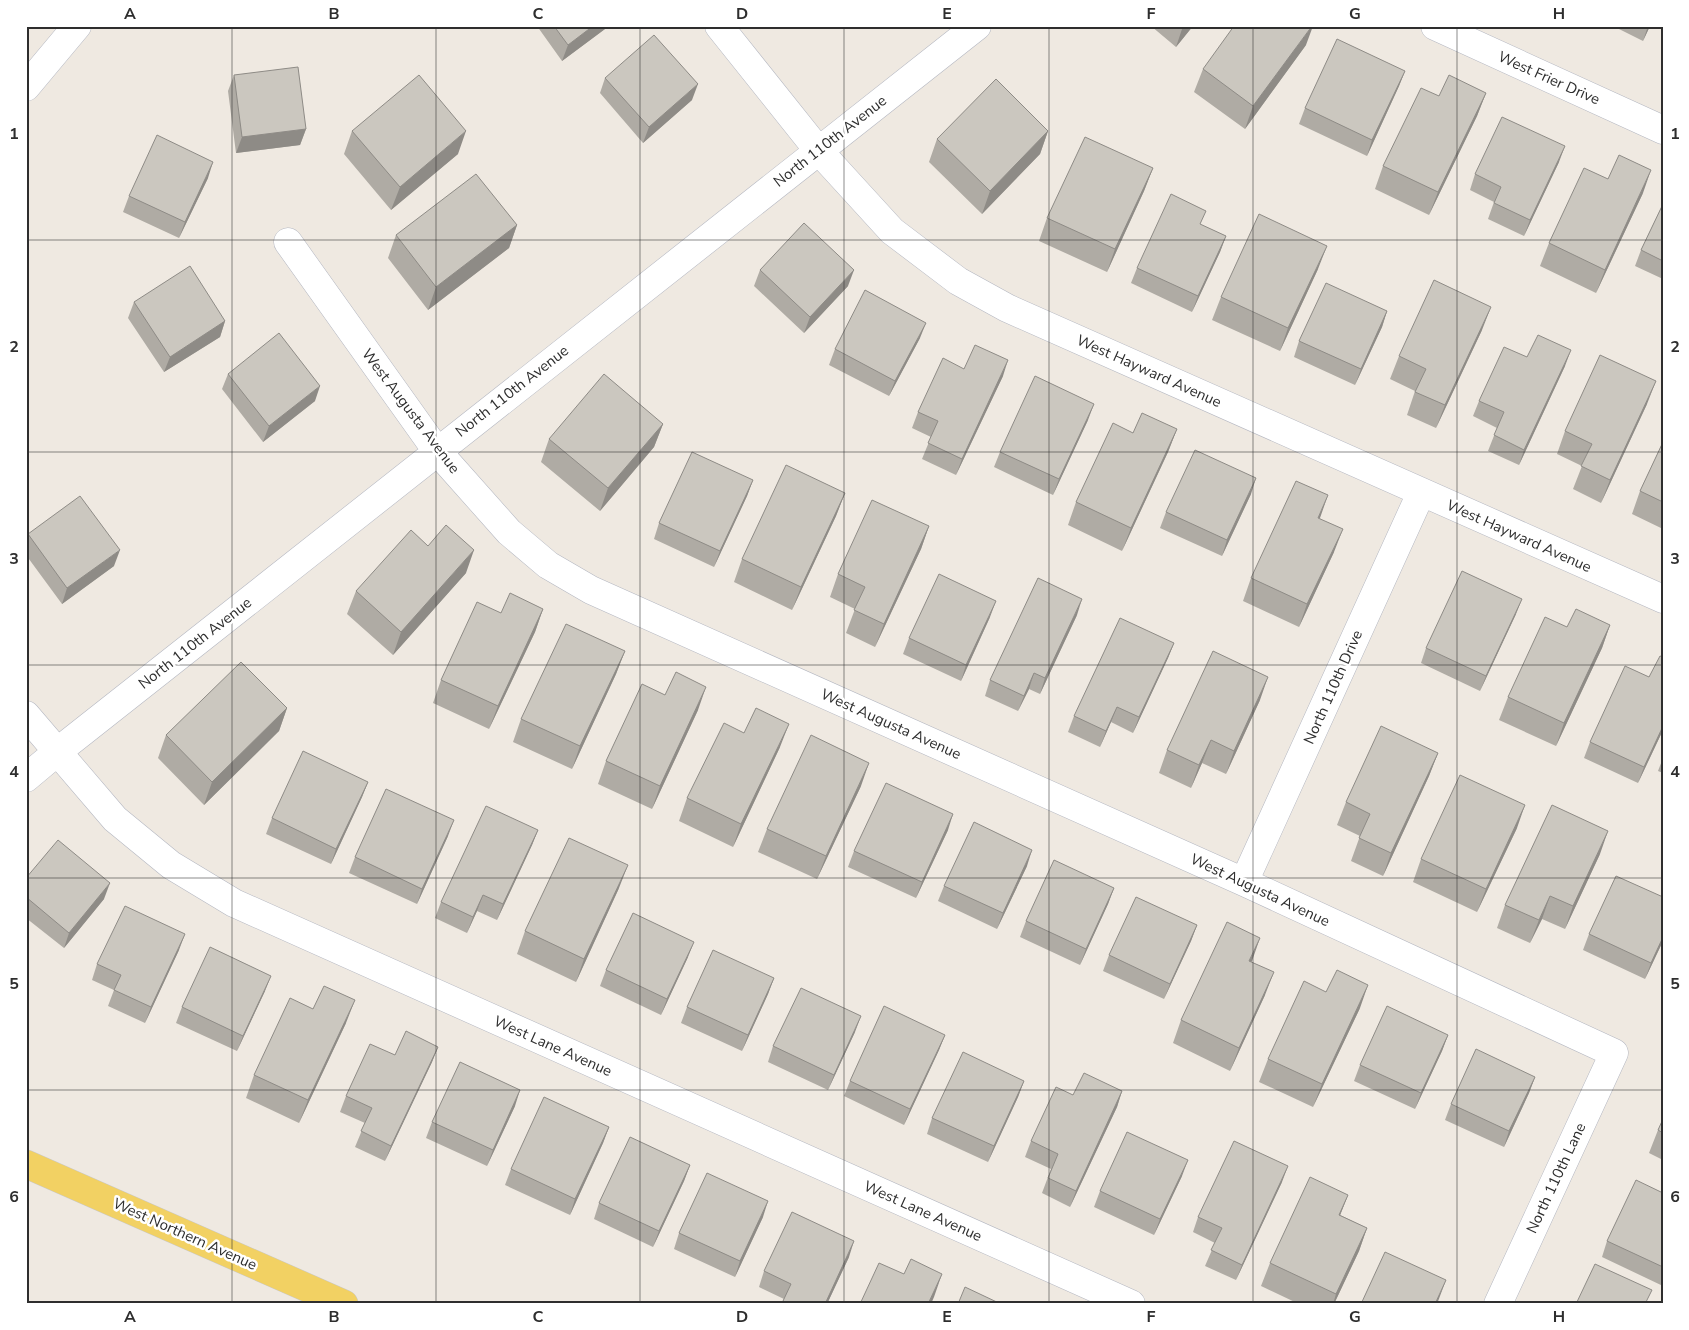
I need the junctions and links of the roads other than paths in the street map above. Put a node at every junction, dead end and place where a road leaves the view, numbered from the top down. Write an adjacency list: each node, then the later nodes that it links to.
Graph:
1 (77, 26): 5 (street)
2 (719, 26): 7 (street, West Hayward Avenue)
3 (977, 26): 7 (street, North 110th Avenue)
4 (1435, 26): 6 (street, West Frier Drive)
5 (26, 87)
6 (1663, 130)
7 (818, 150): 9 (street, North 110th Avenue); 10 (street, West Hayward Avenue)
8 (288, 242): 9 (street, West Augusta Avenue)
9 (437, 451): 13 (street, North 110th Avenue); 15 (street, West Augusta Avenue)
10 (1421, 492): 11 (street, West Hayward Avenue); 15 (street, North 110th Drive)
11 (1663, 599)
12 (26, 714): 13 (street, West Lane Avenue)
13 (57, 752): 14 (street, North 110th Avenue); 19 (street, West Lane Avenue)
14 (26, 778)
15 (1244, 882): 16 (street, West Augusta Avenue)
16 (1614, 1053): 20 (street, North 110th Lane)
17 (26, 1164): 18 (main road, West Northern Avenue)
18 (344, 1304)
19 (1131, 1304)
20 (1498, 1304)

